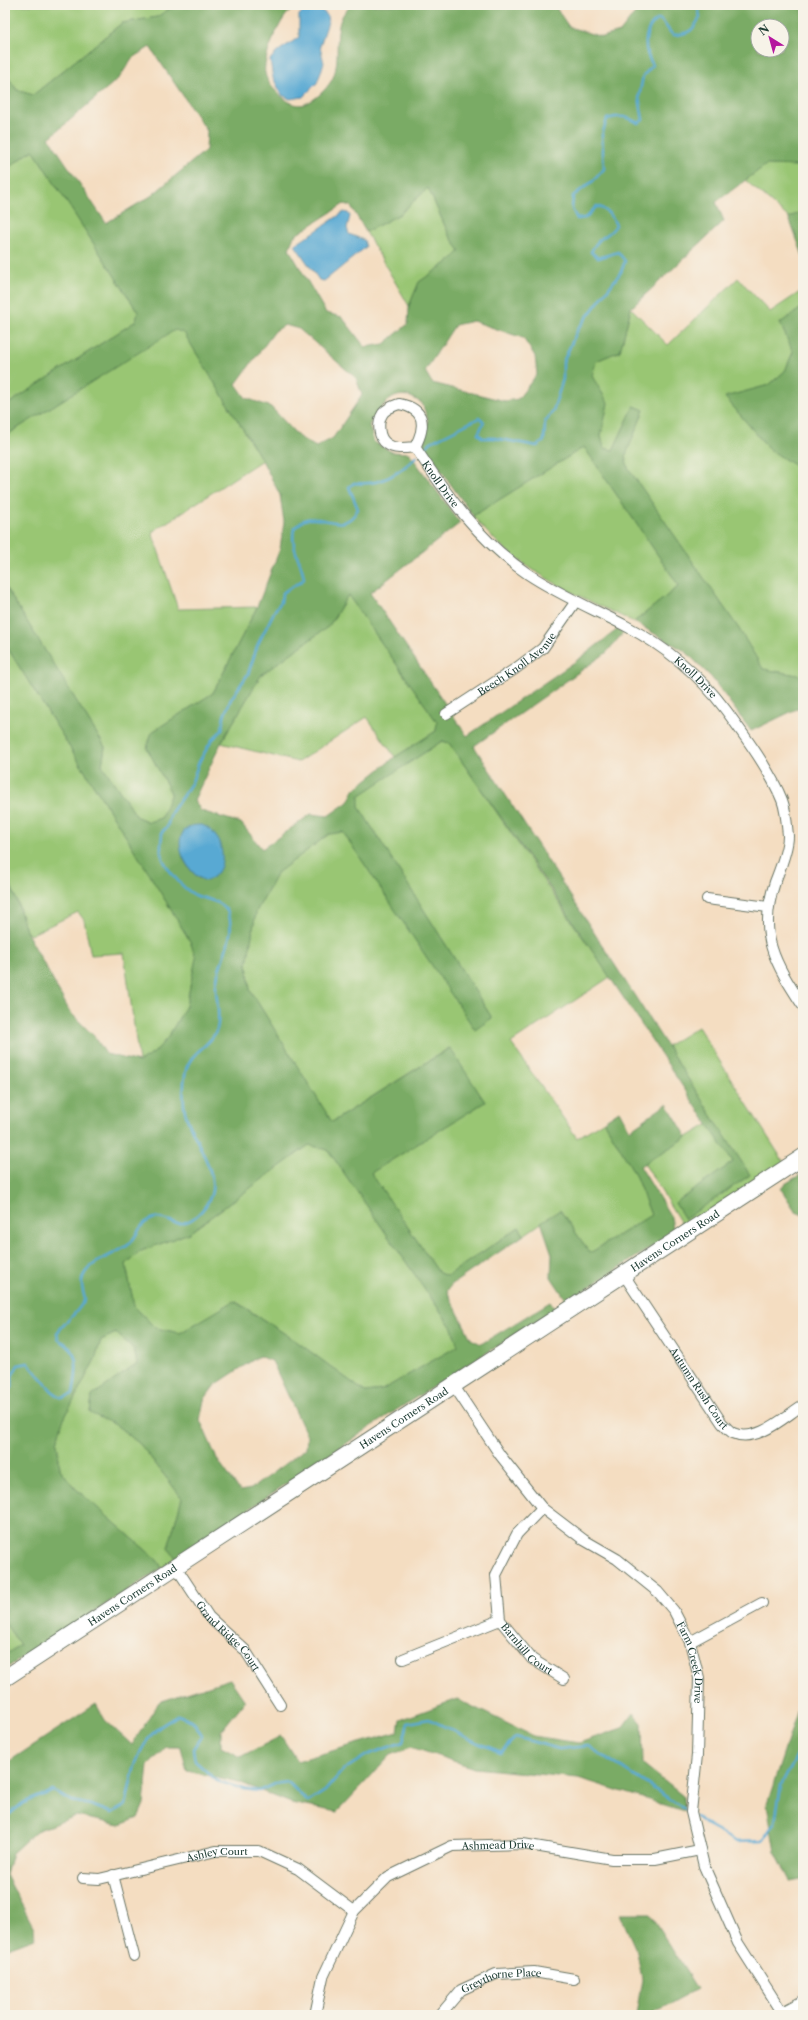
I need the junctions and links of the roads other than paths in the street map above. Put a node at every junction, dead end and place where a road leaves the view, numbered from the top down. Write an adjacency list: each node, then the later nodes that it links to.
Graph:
1 (414, 447): 1 (street); 2 (street, Knoll Drive)
2 (576, 601): 3 (street, Beech Knoll Avenue); 5 (street, Knoll Drive)
3 (446, 714)
4 (707, 899): 5 (street)
5 (768, 907): 6 (street, Knoll Drive)
6 (803, 1006)
7 (803, 1157): 8 (main road, Havens Corners Road)
8 (624, 1275): 9 (main road, Havens Corners Road); 10 (street, Autumn Rush Court)
9 (454, 1386): 11 (street, Farm Creek Drive); 12 (main road, Havens Corners Road)
10 (803, 1404)
11 (542, 1508): 14 (street, Barnhill Court); 15 (street, Farm Creek Drive)
12 (176, 1566): 17 (main road, Havens Corners Road); 19 (street, Grand Ridge Court)
13 (762, 1603): 15 (street)
14 (500, 1620): 16 (street); 18 (street, Barnhill Court)
15 (690, 1642): 20 (street, Farm Creek Drive)
16 (403, 1659)
17 (5, 1678)
18 (564, 1679)
19 (280, 1705)
20 (700, 1850): 23 (street, Ashmead Drive); 27 (street, Farm Creek Drive)
21 (113, 1875): 22 (street, Ashley Court); 23 (street, Ashley Court); 24 (street)
22 (83, 1878)
23 (354, 1911): 28 (street, Ashmead Drive)
24 (134, 1956)
25 (574, 1979): 29 (street, Greythorne Place)
26 (803, 2001): 27 (street)
27 (780, 2013)
28 (315, 2015)
29 (440, 2015)

